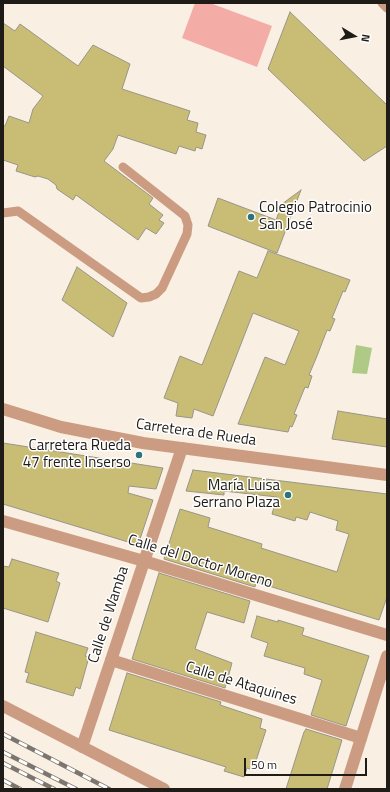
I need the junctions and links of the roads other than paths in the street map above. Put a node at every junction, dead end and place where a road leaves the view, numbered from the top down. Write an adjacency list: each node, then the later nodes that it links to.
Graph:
1 (382, 3): 2 (lane)
2 (387, 8)
3 (123, 167): 4 (lane)
4 (3, 213)
5 (3, 409): 6 (street, Carretera de Rueda)
6 (182, 448): 7 (street, Carretera de Rueda); 9 (street, Calle de Wamba)
7 (387, 475)
8 (3, 521): 9 (street, Calle del Doctor Moreno)
9 (144, 561): 10 (street, Calle del Doctor Moreno); 12 (street, Calle de Wamba)
10 (387, 634)
11 (387, 656): 14 (street)
12 (111, 660): 14 (street, Calle de Ataquines); 15 (street, Calle de Wamba)
13 (3, 706): 15 (street)
14 (361, 738): 17 (street)
15 (82, 747): 16 (street)
16 (164, 789)
17 (345, 789)

